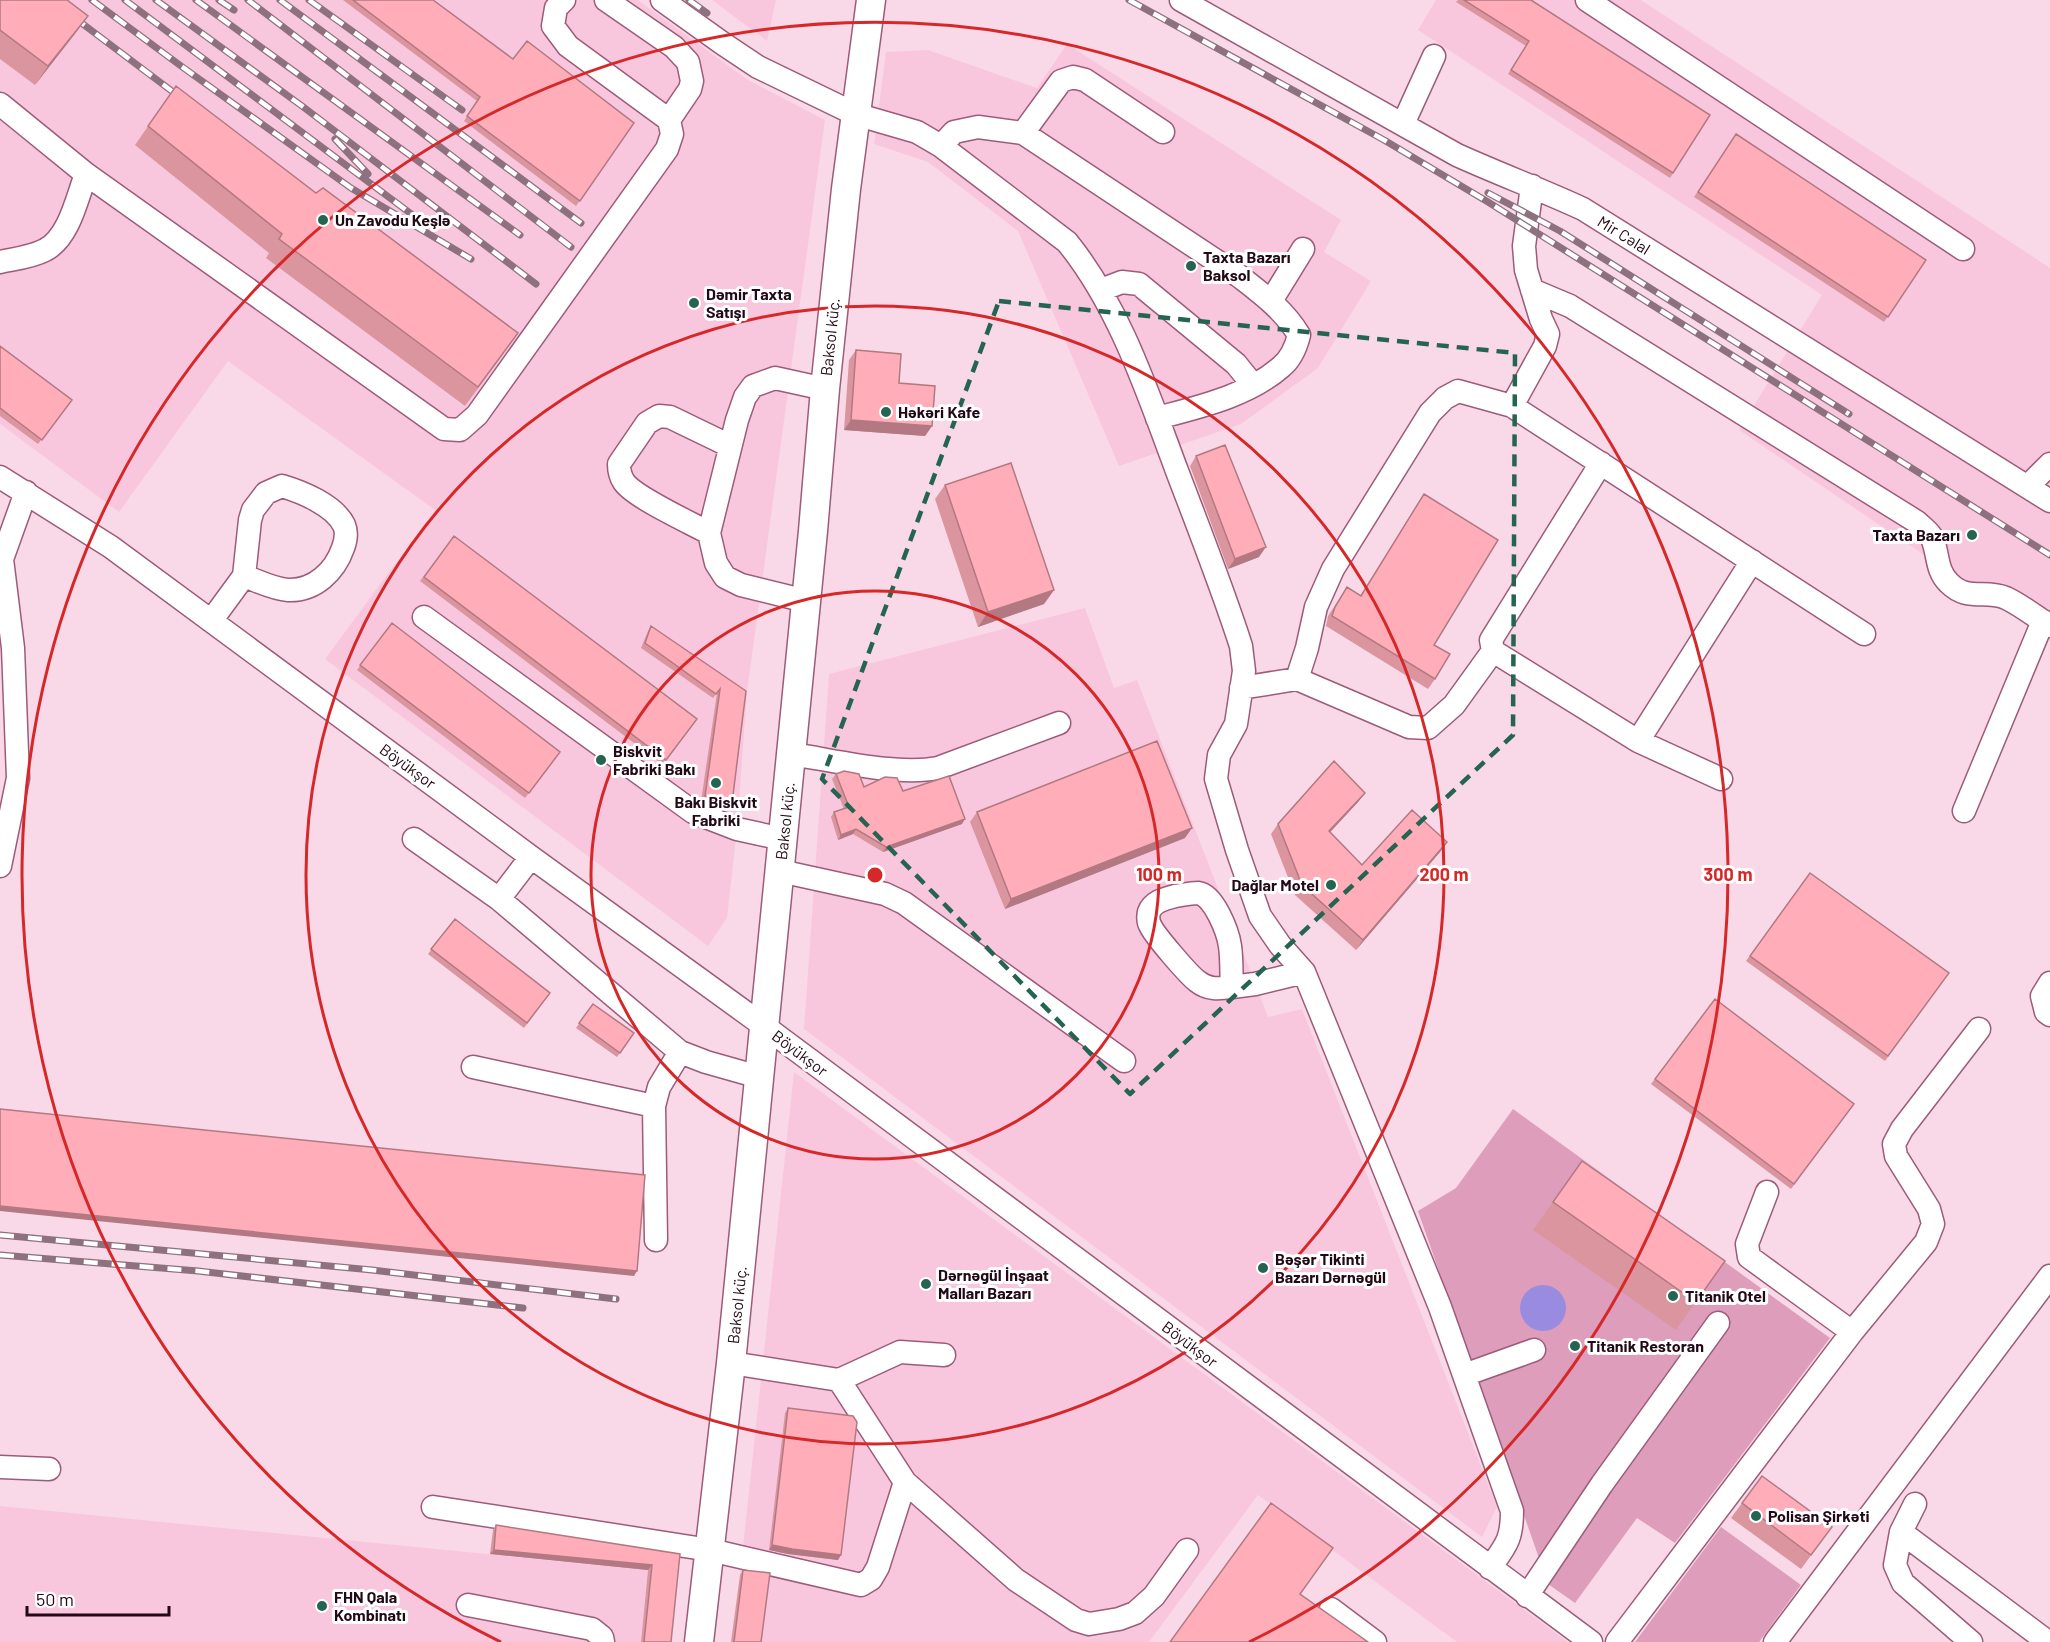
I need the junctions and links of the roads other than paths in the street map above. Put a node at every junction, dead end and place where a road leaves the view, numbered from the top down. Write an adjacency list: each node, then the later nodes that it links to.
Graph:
1 (564, 0): 10 (street)
2 (606, 0): 10 (street)
3 (662, 0): 9 (street)
4 (871, 0): 9 (main road, Baksol küç.)
5 (1181, 0): 11 (street, Mir Cəlal)
6 (1587, 0): 18 (street)
7 (1434, 56): 11 (street)
8 (0, 104): 15 (street)
9 (855, 114): 14 (street); 24 (main road, Baksol küç.)
10 (669, 120): 15 (street)
11 (1403, 124): 16 (street, Mir Cəlal)
12 (1163, 132): 13 (street)
13 (1023, 133): 14 (street); 22 (street)
14 (941, 146): 20 (street)
15 (86, 174): 19 (street)
16 (1532, 186): 21 (street); 31 (street, Mir Cəlal)
17 (1303, 249): 22 (street)
18 (1963, 249)
19 (0, 262)
20 (1101, 290): 23 (street); 26 (street)
21 (1532, 290): 25 (street); 40 (street)
22 (1271, 302): 23 (street)
23 (1253, 385): 26 (street)
24 (825, 389): 27 (street); 37 (main road, Baksol küç.)
25 (1512, 406): 28 (street); 43 (street)
26 (1157, 418): 44 (street)
27 (730, 446): 34 (street); 34 (street)
28 (1601, 464): 35 (street); 42 (street)
29 (2050, 464): 31 (street)
30 (0, 477): 32 (street, Böyükşor)
31 (2028, 486): 33 (street, Mir Cəlal)
32 (26, 492): 39 (street, Böyükşor); 53 (street)
33 (2050, 501)
34 (709, 533): 37 (street)
35 (1752, 561): 41 (street); 46 (street)
36 (244, 576): 36 (street); 39 (street)
37 (806, 601): 47 (main road, Baksol küç.)
38 (424, 618): 51 (street)
39 (211, 621): 52 (street, Böyükşor)
40 (2046, 623): 49 (street)
41 (1864, 633)
42 (1493, 651): 43 (street); 46 (street)
43 (1297, 679): 44 (street)
44 (1241, 688): 56 (street)
45 (1059, 723): 47 (street)
46 (1638, 741): 48 (street)
47 (791, 754): 51 (main road, Baksol küç.)
48 (1721, 779)
49 (1964, 811)
50 (414, 839): 55 (street)
51 (783, 839): 54 (main road, Baksol küç.)
52 (531, 857): 55 (street); 60 (street, Böyükşor)
53 (0, 866)
54 (780, 871): 60 (main road, Baksol küç.); 63 (street)
55 (499, 899): 62 (street)
56 (1304, 972): 58 (street); 75 (street)
57 (2050, 983): 59 (street)
58 (1232, 987): 58 (street)
59 (2050, 1015)
60 (764, 1026): 65 (main road, Baksol küç.); 89 (street, Böyükşor)
61 (1978, 1029): 71 (street)
62 (680, 1052): 65 (street); 66 (street)
63 (1124, 1061)
64 (473, 1067): 66 (street)
65 (759, 1077): 74 (main road, Baksol küç.)
66 (654, 1106): 68 (street)
67 (1767, 1192): 71 (street)
68 (656, 1240)
69 (2050, 1276): 86 (street)
70 (1718, 1323): 90 (street)
71 (1852, 1332): 79 (street)
72 (1534, 1350): 75 (street)
73 (944, 1355): 76 (street)
74 (732, 1363): 76 (street); 87 (main road, Baksol küç.)
75 (1464, 1376): 89 (street)
76 (839, 1380): 80 (street)
77 (0, 1467): 78 (street)
78 (49, 1469)
79 (1747, 1470): 81 (street); 97 (street)
80 (905, 1482): 87 (street); 88 (street)
81 (1765, 1483)
82 (1915, 1504): 85 (street)
83 (433, 1507): 87 (street)
84 (1830, 1530): 86 (street)
85 (1901, 1532): 99 (street); 100 (street)
86 (1849, 1544): 98 (street)
87 (710, 1550): 94 (main road, Baksol küç.)
88 (1187, 1550)
89 (1490, 1568): 90 (street, Böyükşor)
90 (1527, 1596): 96 (street, Böyükşor)
91 (468, 1605): 93 (street)
92 (1331, 1609): 95 (street)
93 (603, 1642)
94 (699, 1642)
95 (1375, 1642)
96 (1591, 1642)
97 (1617, 1642)
98 (1775, 1642)
99 (1971, 1642)
100 (2048, 1642)

